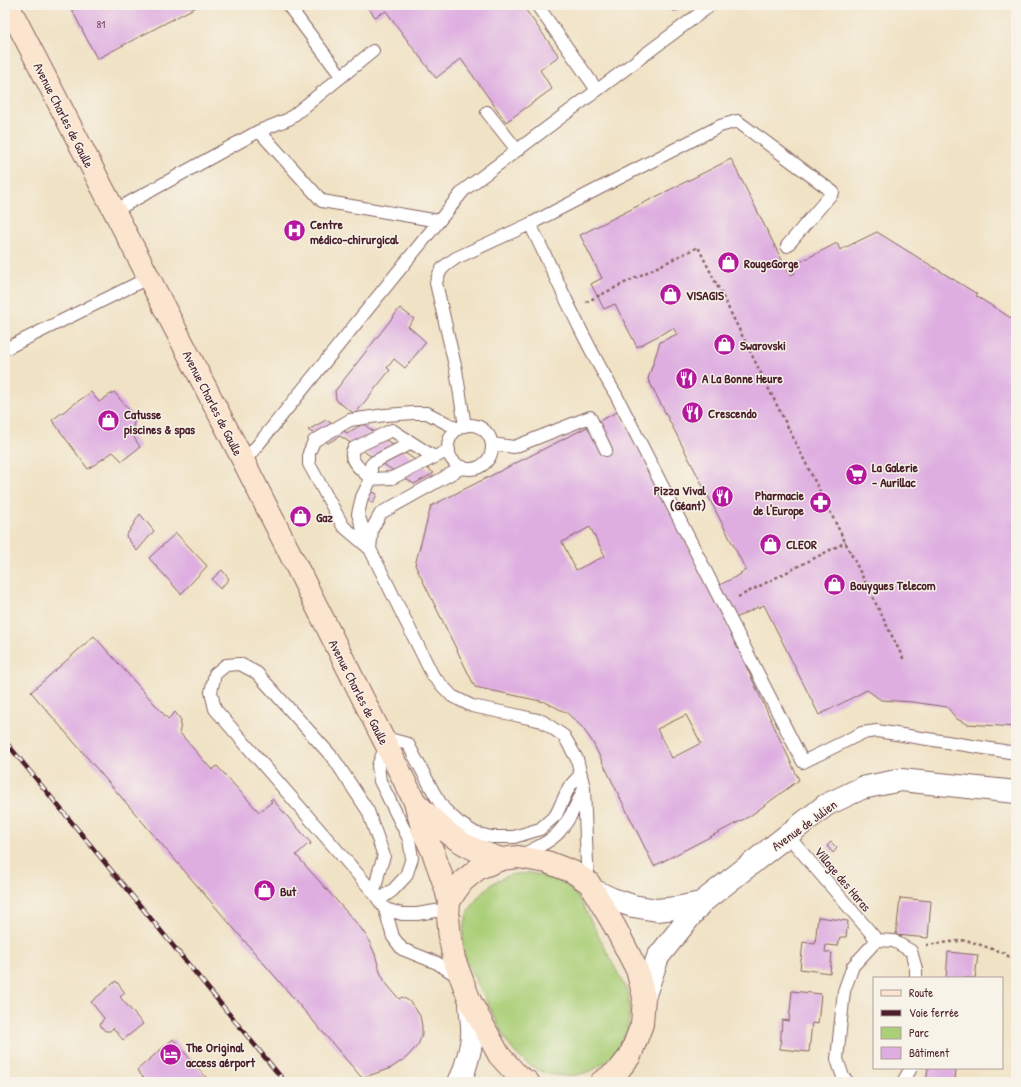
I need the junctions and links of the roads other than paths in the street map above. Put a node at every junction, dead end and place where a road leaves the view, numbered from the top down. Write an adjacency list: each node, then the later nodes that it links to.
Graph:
1 (8, 5): 11 (main road, Avenue Charles de Gaulle)
2 (288, 5): 6 (lane)
3 (537, 5): 7 (lane)
4 (711, 5): 7 (lane)
5 (373, 51): 6 (lane)
6 (341, 76): 9 (lane)
7 (597, 90): 10 (lane)
8 (487, 112): 10 (lane)
9 (259, 131): 11 (lane); 12 (lane)
10 (517, 150): 12 (lane)
11 (114, 211): 15 (main road, Avenue Charles de Gaulle)
12 (439, 221): 23 (lane)
13 (530, 224): 14 (lane); 17 (lane); 28 (lane)
14 (787, 246)
15 (148, 278): 16 (lane); 23 (main road, Avenue Charles de Gaulle)
16 (5, 349)
17 (462, 427): 19 (lane); 20 (lane); 26 (lane)
18 (411, 443): 22 (lane); 25 (lane); 25 (lane)
19 (492, 444): 21 (lane); 24 (lane)
20 (449, 450): 22 (lane); 24 (lane)
21 (606, 450)
22 (434, 458): 25 (lane)
23 (244, 462): 27 (main road, Avenue Charles de Gaulle)
24 (463, 467): 26 (lane)
25 (371, 479): 26 (lane)
26 (370, 549): 29 (lane)
27 (384, 741): 29 (lane); 32 (main road, Avenue Charles de Gaulle); 36 (lane)
28 (1016, 753)
29 (581, 774): 30 (lane)
30 (584, 788): 34 (lane); 35 (lane)
31 (1016, 792): 33 (street, Avenue de Julien)
32 (415, 802): 34 (main road, Avenue Charles de Gaulle); 38 (main road, Avenue Charles de Gaulle)
33 (788, 836): 37 (street, Avenue de Julien); 39 (lane, Village des Haras)
34 (510, 858): 35 (main road, Avenue Charles de Gaulle); 38 (main road)
35 (591, 887): 37 (street, Avenue de Julien); 42 (main road)
36 (380, 901): 36 (lane); 38 (lane); 41 (lane)
37 (701, 903): 42 (street, Avenue de Julien)
38 (449, 906): 41 (main road, Avenue Charles de Gaulle)
39 (877, 940): 40 (lane); 48 (lane)
40 (916, 977)
41 (461, 978): 43 (main road, Avenue Charles de Gaulle)
42 (644, 997): 45 (main road)
43 (470, 1001): 46 (street); 47 (main road, Avenue Charles de Gaulle)
44 (910, 1069): 49 (lane)
45 (611, 1078)
46 (459, 1082)
47 (528, 1082)
48 (848, 1082)
49 (903, 1082)

